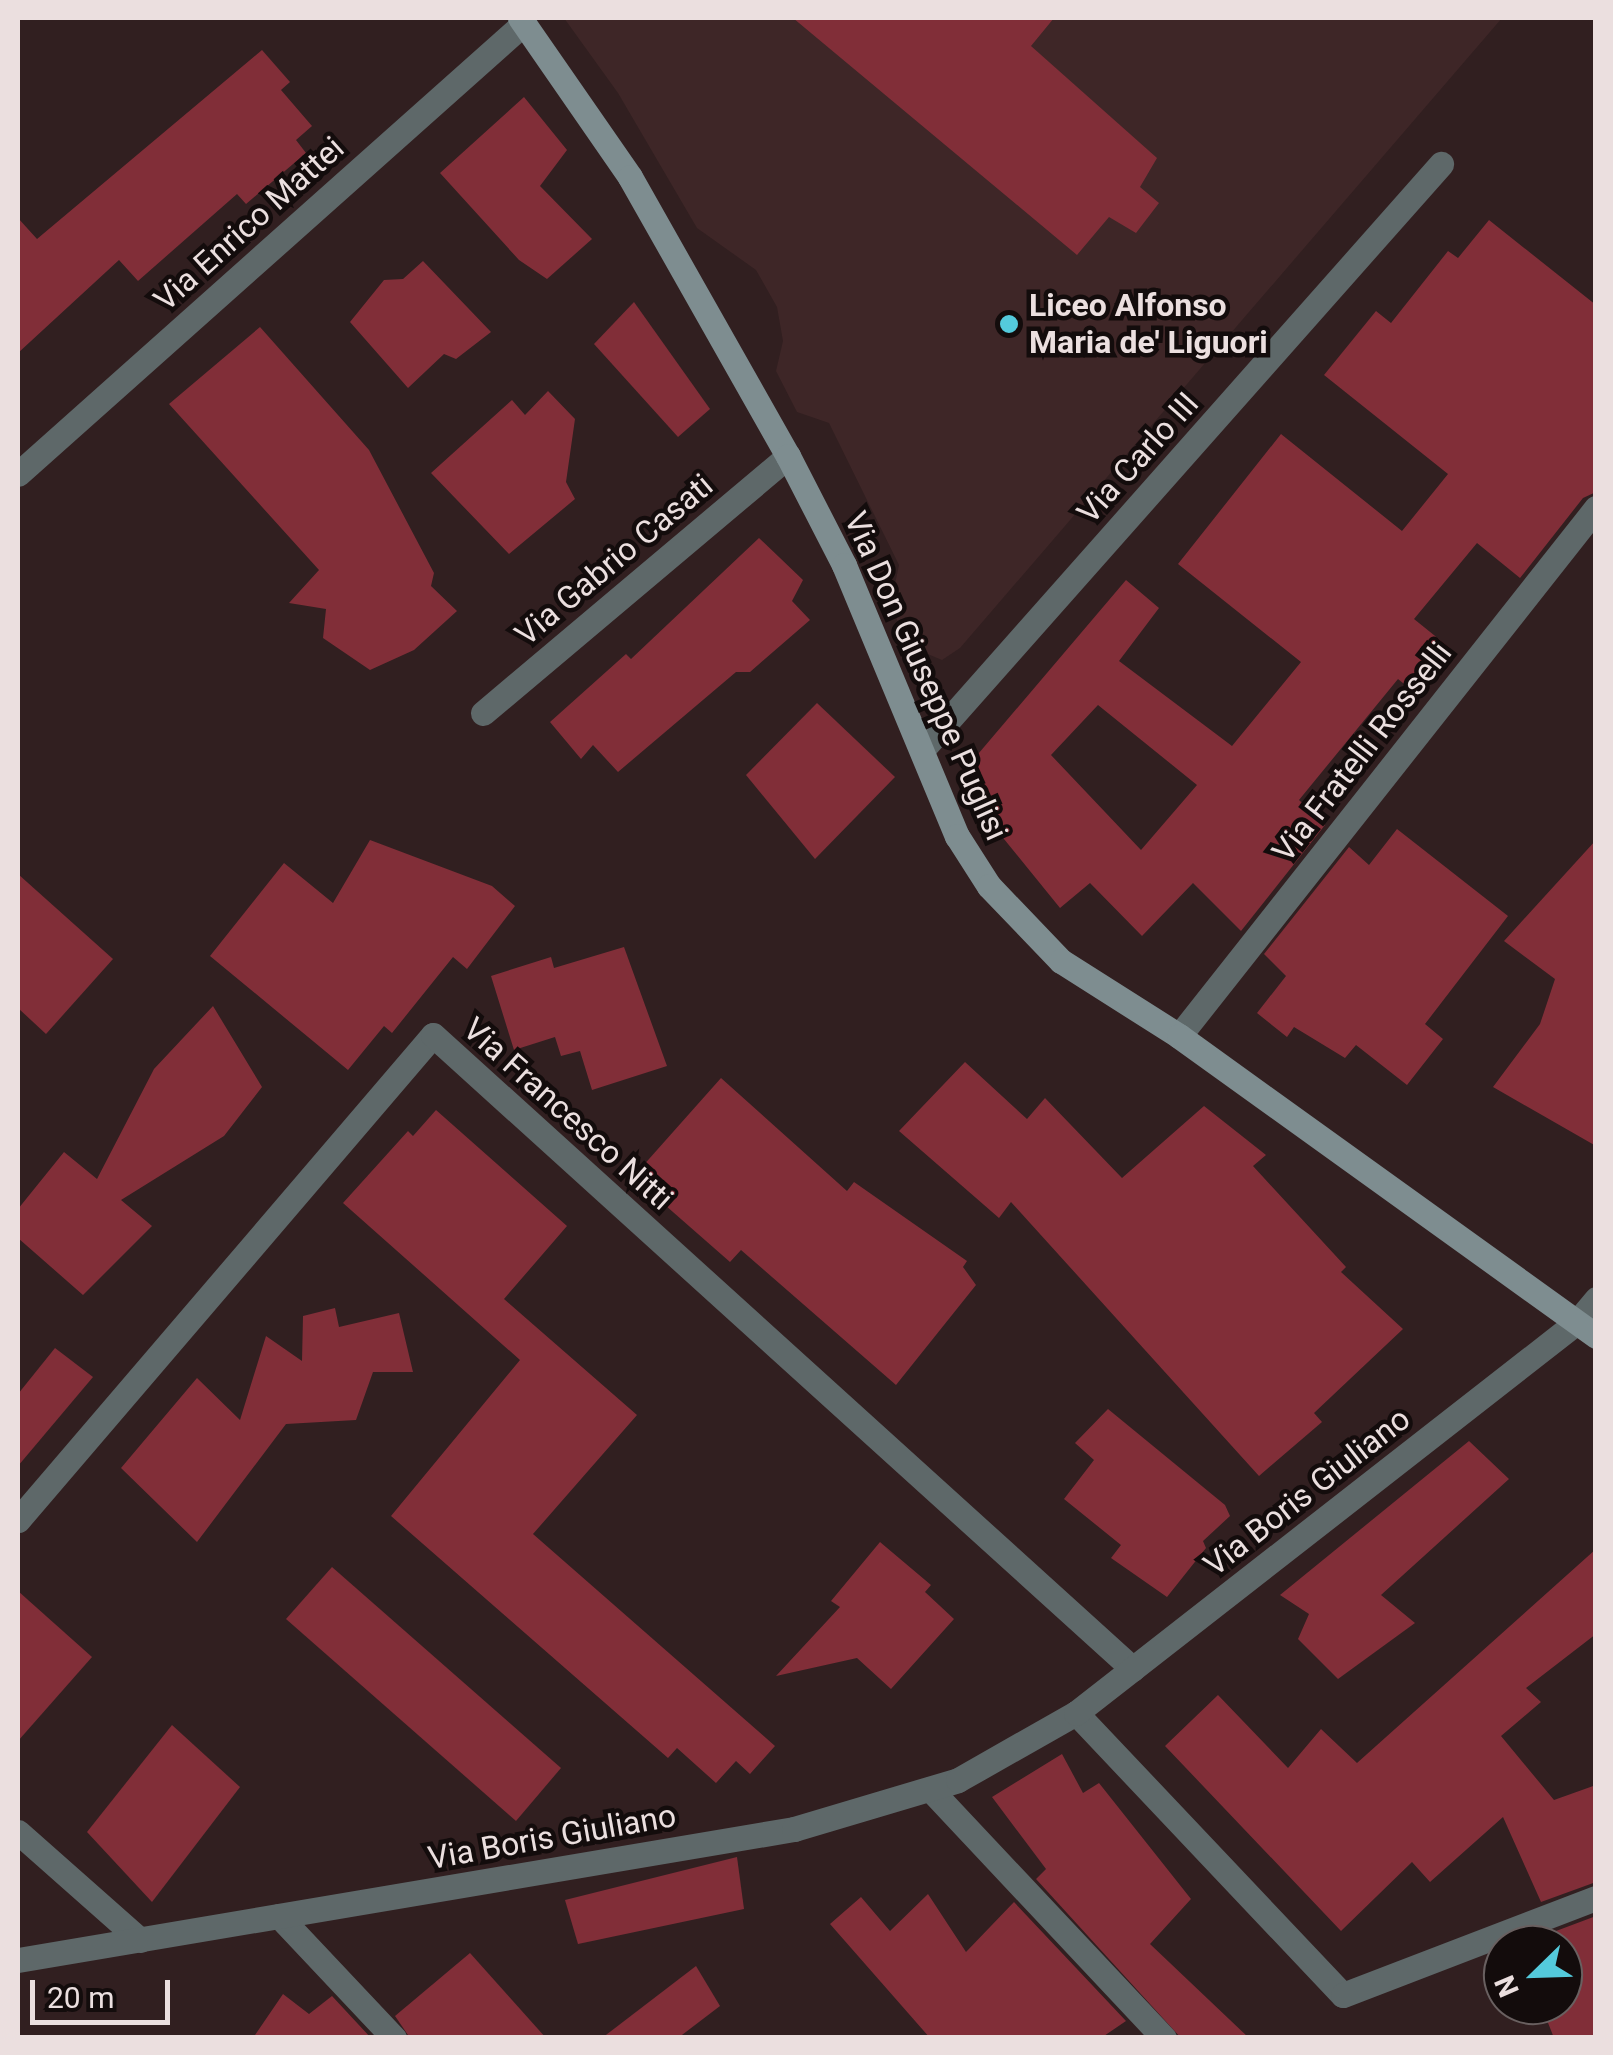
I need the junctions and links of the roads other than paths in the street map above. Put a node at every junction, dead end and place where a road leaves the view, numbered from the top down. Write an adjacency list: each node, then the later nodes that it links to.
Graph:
1 (522, 20): 3 (street, Via Don Giuseppe Puglisi); 4 (street, Via Enrico Mattei)
2 (1441, 164): 7 (street, Via Carlo III)
3 (788, 456): 6 (street, Via Gabrio Casati); 7 (street, Via Don Giuseppe Puglisi)
4 (18, 474)
5 (1596, 508): 8 (street, Via Fratelli Rosselli)
6 (483, 713)
7 (922, 750): 8 (street, Via Don Giuseppe Puglisi)
8 (1179, 1036): 10 (street, Via Don Giuseppe Puglisi)
9 (1596, 1299): 10 (street, Via Boris Giuliano)
10 (1586, 1329): 12 (street, Via Boris Giuliano)
11 (18, 1520): 12 (street, Via Francesco Nitti)
12 (1132, 1668): 13 (street, Via Boris Giuliano)
13 (1076, 1713): 14 (street, Via Boris Giuliano); 16 (street)
14 (930, 1789): 17 (street, Via Boris Giuliano); 21 (street)
15 (18, 1832): 18 (street)
16 (1596, 1898)
17 (279, 1916): 18 (street, Via Boris Giuliano); 20 (street)
18 (140, 1940): 19 (street, Via Boris Giuliano)
19 (18, 1960)
20 (394, 2038)
21 (1164, 2038)

